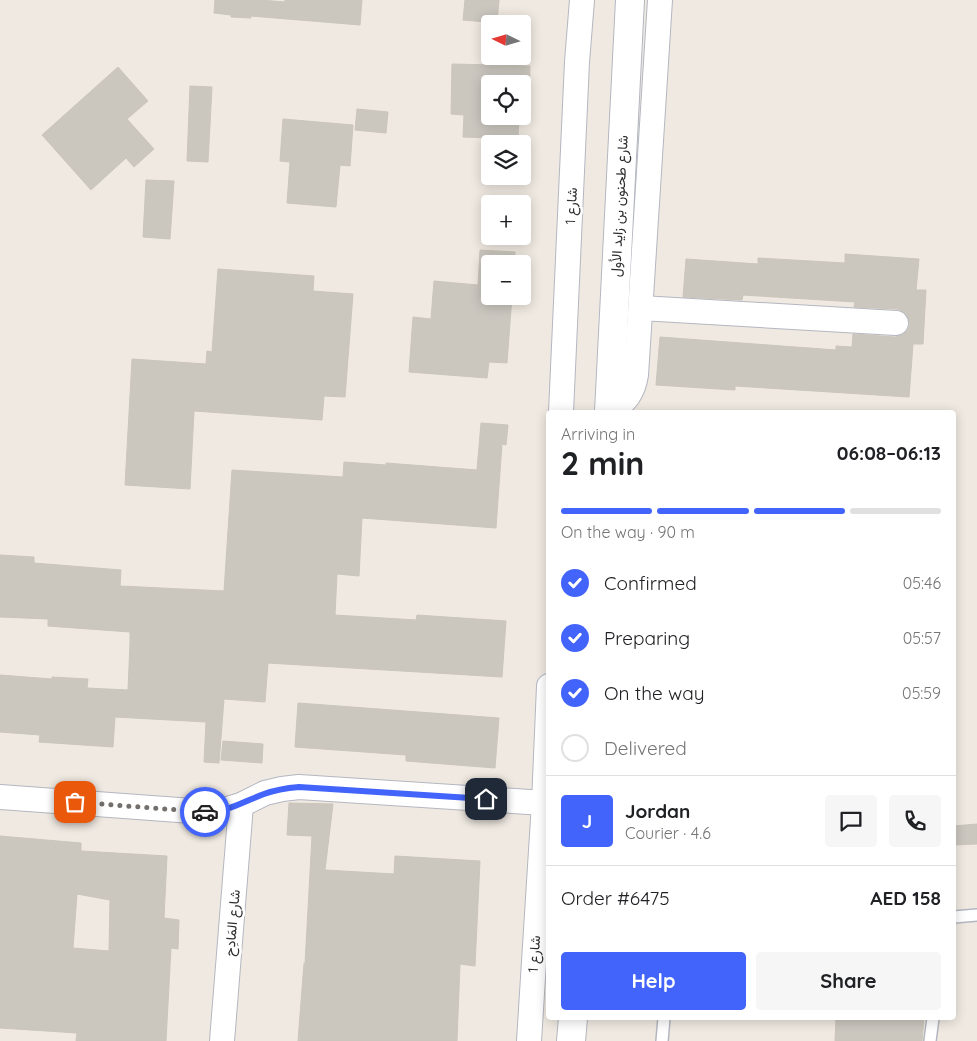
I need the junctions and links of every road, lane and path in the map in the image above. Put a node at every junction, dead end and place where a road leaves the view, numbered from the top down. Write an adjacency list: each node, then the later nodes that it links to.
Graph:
1 (582, 0): 6 (street, شارع 1)
2 (630, 0): 7 (street, شارع طحنون بن زايد الأول)
3 (660, 0): 4 (street)
4 (640, 308): 5 (street); 8 (street)
5 (896, 322)
6 (561, 410)
7 (609, 410)
8 (614, 410)
9 (546, 756): 11 (street, شارع 1)
10 (0, 797): 12 (street)
11 (544, 802): 12 (street); 19 (street, شارع 1)
12 (241, 805): 18 (street, شارع المَادِح)
13 (977, 915): 14 (lane)
14 (956, 917)
15 (573, 1020): 20 (street)
16 (664, 1020): 21 (lane)
17 (933, 1020): 22 (lane)
18 (222, 1041)
19 (529, 1041)
20 (572, 1041)
21 (662, 1041)
22 (930, 1041)

